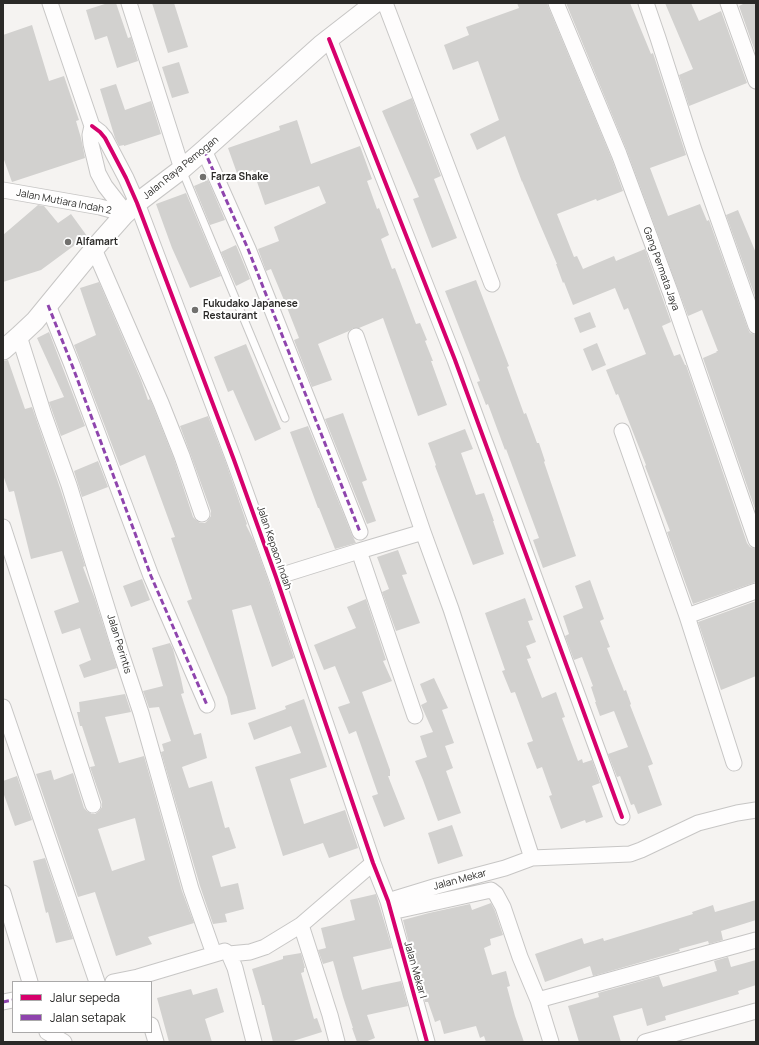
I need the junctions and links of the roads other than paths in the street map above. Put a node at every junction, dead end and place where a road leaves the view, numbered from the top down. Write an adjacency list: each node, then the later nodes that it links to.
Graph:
1 (50, 3): 10 (street)
2 (129, 3): 12 (street)
3 (375, 3): 8 (street, Jalan Raya Pemogan)
4 (385, 3): 16 (street)
5 (556, 3): 28 (street, Gang Permata Jaya)
6 (646, 3): 18 (street)
7 (728, 3): 9 (street)
8 (329, 39): 11 (street, Jalan Raya Pemogan); 39 (street)
9 (756, 81)
10 (92, 126): 14 (street); 14 (street)
11 (204, 150): 12 (street, Jalan Raya Pemogan); 26 (street)
12 (182, 169): 14 (street, Jalan Raya Pemogan); 22 (lane)
13 (3, 190): 14 (street, Jalan Mutiara Indah 2)
14 (129, 210): 15 (street, Jalan Raya Pemogan); 30 (street, Jalan Kepaon Indah)
15 (94, 249): 17 (street, Jalan Raya Pemogan); 24 (street)
16 (492, 284)
17 (48, 305): 19 (street, Jalan Raya Pemogan); 33 (street)
18 (756, 326)
19 (19, 336): 21 (street, Jalan Raya Pemogan); 46 (street, Jalan Perintis)
20 (356, 336): 27 (street)
21 (3, 350)
22 (285, 418)
23 (622, 431): 32 (street)
24 (202, 514)
25 (3, 527): 37 (street)
26 (360, 532)
27 (423, 532): 29 (street); 40 (street)
28 (756, 540)
29 (359, 552): 30 (street); 35 (street)
30 (276, 577): 41 (street, Jalan Kepaon Indah)
31 (756, 591): 32 (street)
32 (687, 616): 36 (street)
33 (208, 705)
34 (3, 707): 50 (street)
35 (415, 716)
36 (734, 763)
37 (92, 805)
38 (756, 810): 40 (street, Jalan Mekar)
39 (622, 817)
40 (532, 858): 43 (street, Jalan Mekar)
41 (374, 863): 43 (street, Jalan Kepaon Indah); 44 (street)
42 (3, 894): 49 (street)
43 (389, 907): 52 (street); 60 (street, Jalan Mekar I)
44 (301, 925): 47 (street); 59 (street)
45 (756, 940): 52 (street)
46 (214, 954): 47 (street); 48 (street)
47 (229, 954): 58 (street)
48 (138, 980): 51 (street)
49 (30, 981)
50 (97, 981)
51 (126, 981)
52 (538, 1000): 61 (street)
53 (756, 1011): 62 (street)
54 (152, 1028): 57 (street)
55 (48, 1033): 56 (street)
56 (64, 1042)
57 (156, 1042)
58 (254, 1042)
59 (337, 1042)
60 (427, 1042)
61 (551, 1042)
62 (645, 1042)

